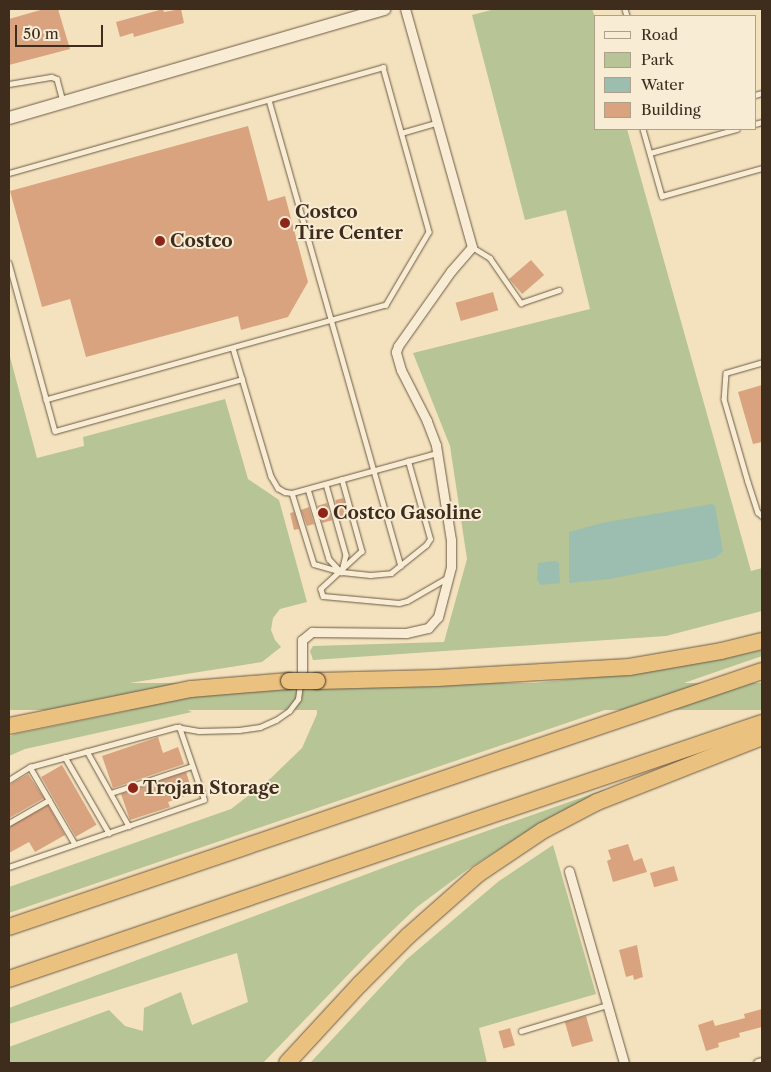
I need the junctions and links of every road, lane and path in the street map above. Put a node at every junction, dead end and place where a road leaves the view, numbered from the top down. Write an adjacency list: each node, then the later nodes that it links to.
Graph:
1 (384, 9): 5 (main road)
2 (405, 9): 7 (street)
3 (9, 84): 5 (lane)
4 (269, 100): 10 (lane); 13 (lane); 17 (lane)
5 (63, 103): 6 (main road)
6 (9, 118)
7 (437, 123): 10 (lane); 14 (street)
8 (643, 130): 11 (lane)
9 (718, 131): 11 (lane)
10 (401, 133): 17 (lane)
11 (650, 153): 12 (lane)
12 (762, 168)
13 (9, 173)
14 (472, 248): 16 (lane); 22 (street)
15 (9, 263): 21 (lane)
16 (559, 290)
17 (332, 320): 18 (lane); 24 (lane)
18 (233, 348): 20 (lane); 21 (lane)
19 (762, 363): 29 (lane)
20 (242, 379): 21 (lane); 28 (lane)
21 (46, 400)
22 (438, 452): 23 (lane); 32 (street)
23 (408, 461): 24 (lane); 30 (lane)
24 (374, 470): 25 (lane); 30 (lane)
25 (342, 479): 26 (lane); 31 (lane)
26 (326, 484): 27 (lane); 31 (lane)
27 (308, 489): 28 (lane); 31 (lane)
28 (292, 493): 31 (lane)
29 (762, 516)
30 (401, 566): 31 (lane)
31 (342, 572): 32 (lane)
32 (448, 578): 34 (street)
33 (762, 641): 37 (highway, bridge)
34 (302, 671): 38 (lane)
35 (762, 671): 53 (highway)
36 (762, 724): 54 (highway)
37 (9, 726)
38 (179, 727): 40 (lane); 42 (lane)
39 (762, 737): 58 (highway)
40 (87, 751): 41 (lane); 45 (lane)
41 (65, 757): 43 (lane); 49 (lane)
42 (192, 766): 45 (lane); 48 (lane)
43 (30, 767): 44 (lane); 46 (lane)
44 (9, 780)
45 (110, 793): 48 (lane)
46 (49, 800): 47 (lane); 50 (lane)
47 (9, 823)
48 (129, 826): 49 (lane)
49 (109, 833): 50 (lane)
50 (75, 844): 51 (lane)
51 (9, 867)
52 (568, 872): 55 (street)
53 (9, 927)
54 (9, 979)
55 (607, 1005): 56 (lane); 59 (street)
56 (521, 1032)
57 (762, 1062): 60 (street)
58 (287, 1063)
59 (624, 1063)
60 (758, 1063)

